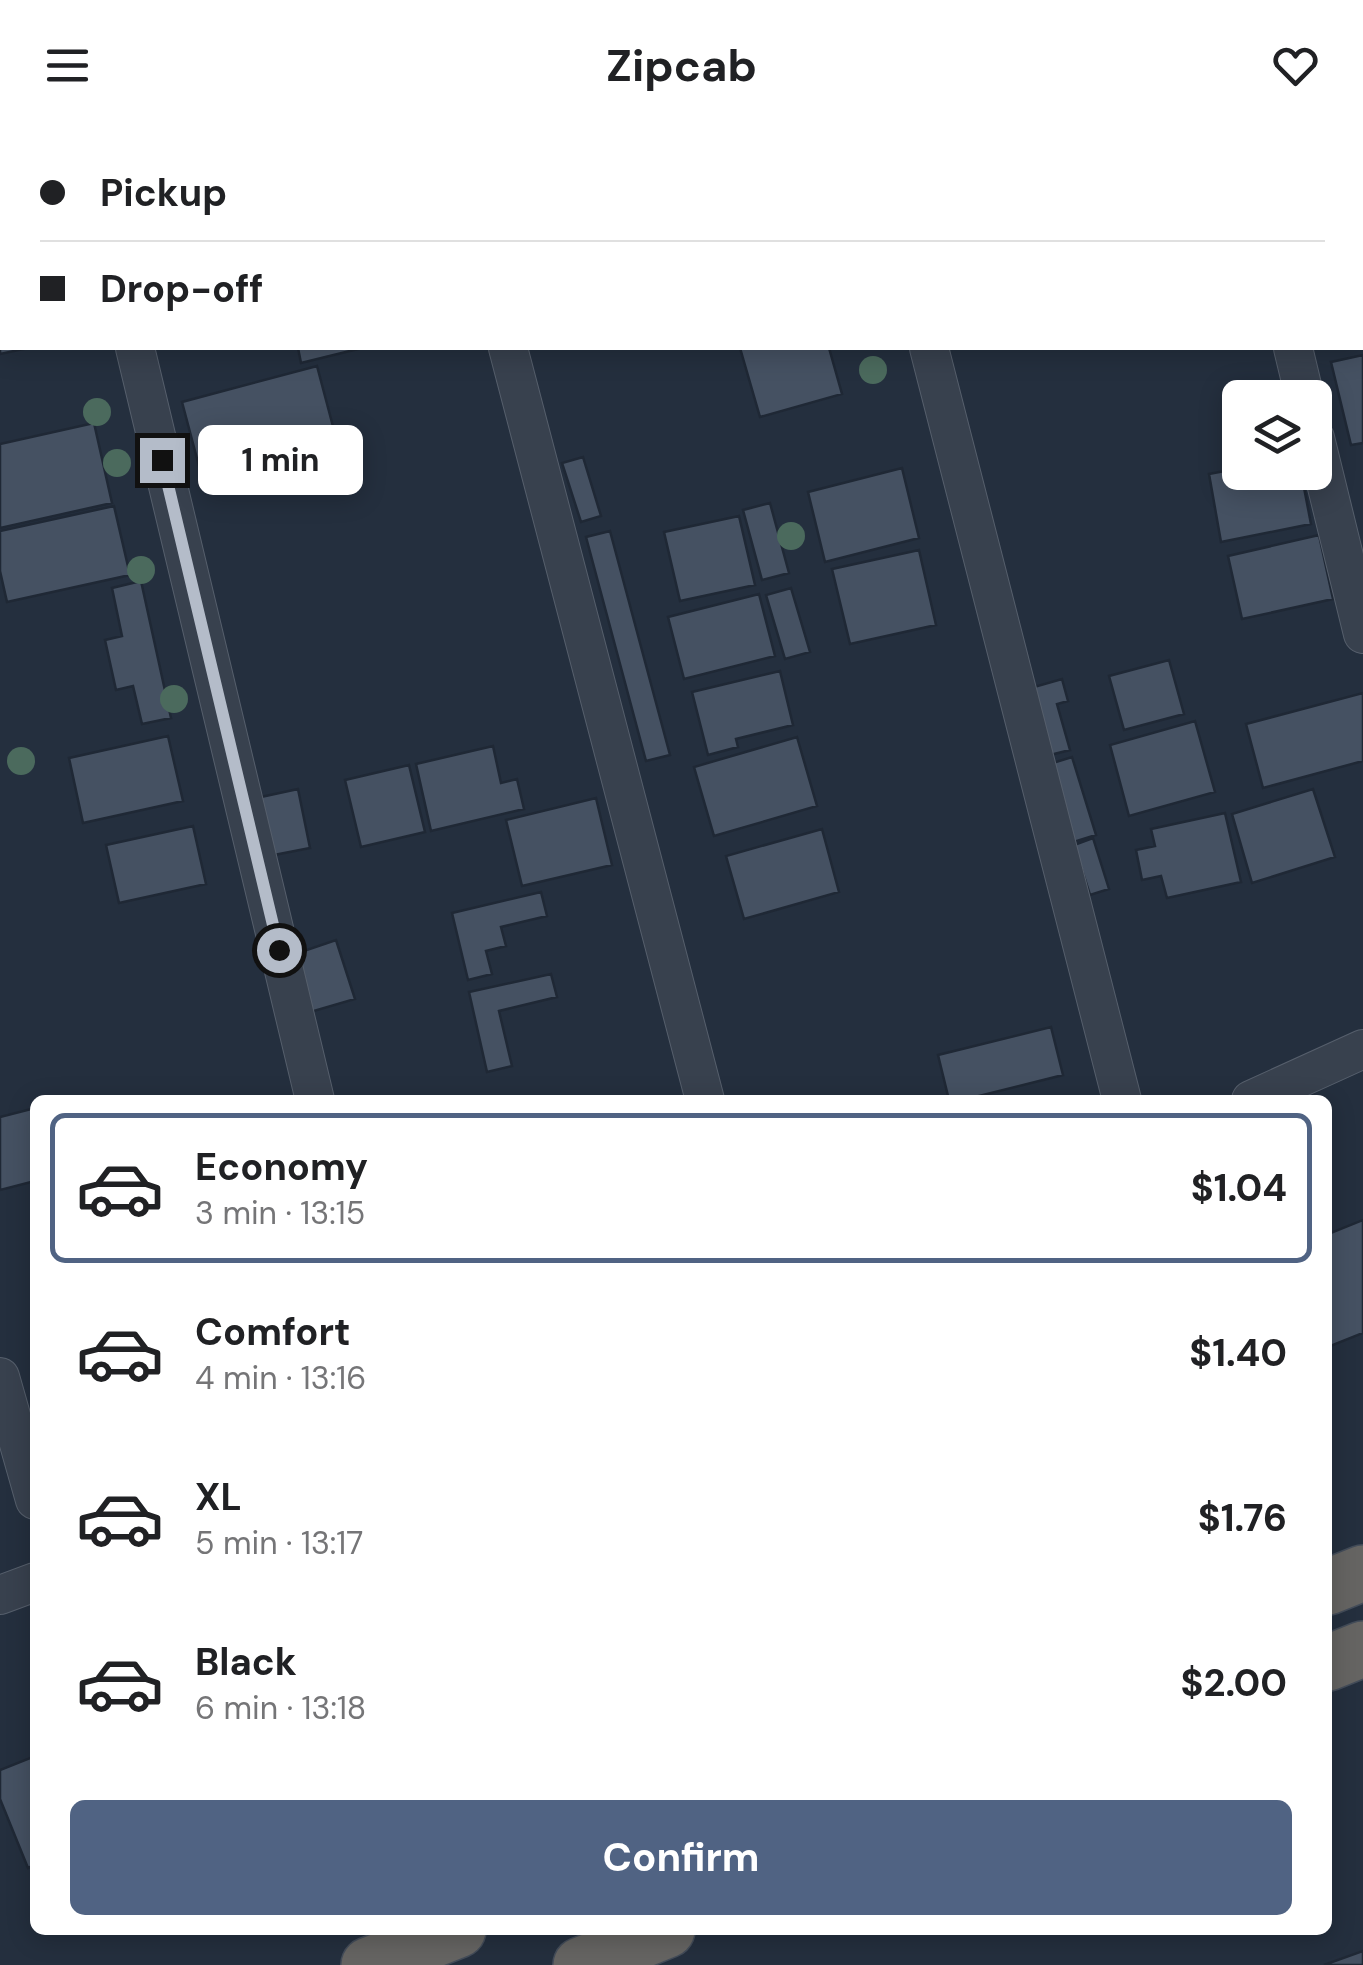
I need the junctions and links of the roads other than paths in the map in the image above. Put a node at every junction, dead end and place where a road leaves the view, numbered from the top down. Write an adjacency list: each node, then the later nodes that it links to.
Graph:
1 (135, 350): 9 (street)
2 (509, 350): 10 (street)
3 (930, 350): 11 (street)
4 (1293, 350): 5 (street)
5 (1301, 380)
6 (1328, 490): 7 (street)
7 (1363, 634)
8 (1363, 1049): 12 (street)
9 (314, 1095)
10 (704, 1095)
11 (1121, 1095)
12 (1263, 1095)
13 (0, 1377): 14 (street)
14 (30, 1482)
15 (1363, 1573): 17 (highway)
16 (30, 1584): 18 (street)
17 (1332, 1585)
18 (0, 1595)
19 (1363, 1649): 20 (highway)
20 (1332, 1661)
21 (445, 1935): 23 (highway)
22 (655, 1935): 24 (highway)
23 (369, 1965)
24 (580, 1965)

